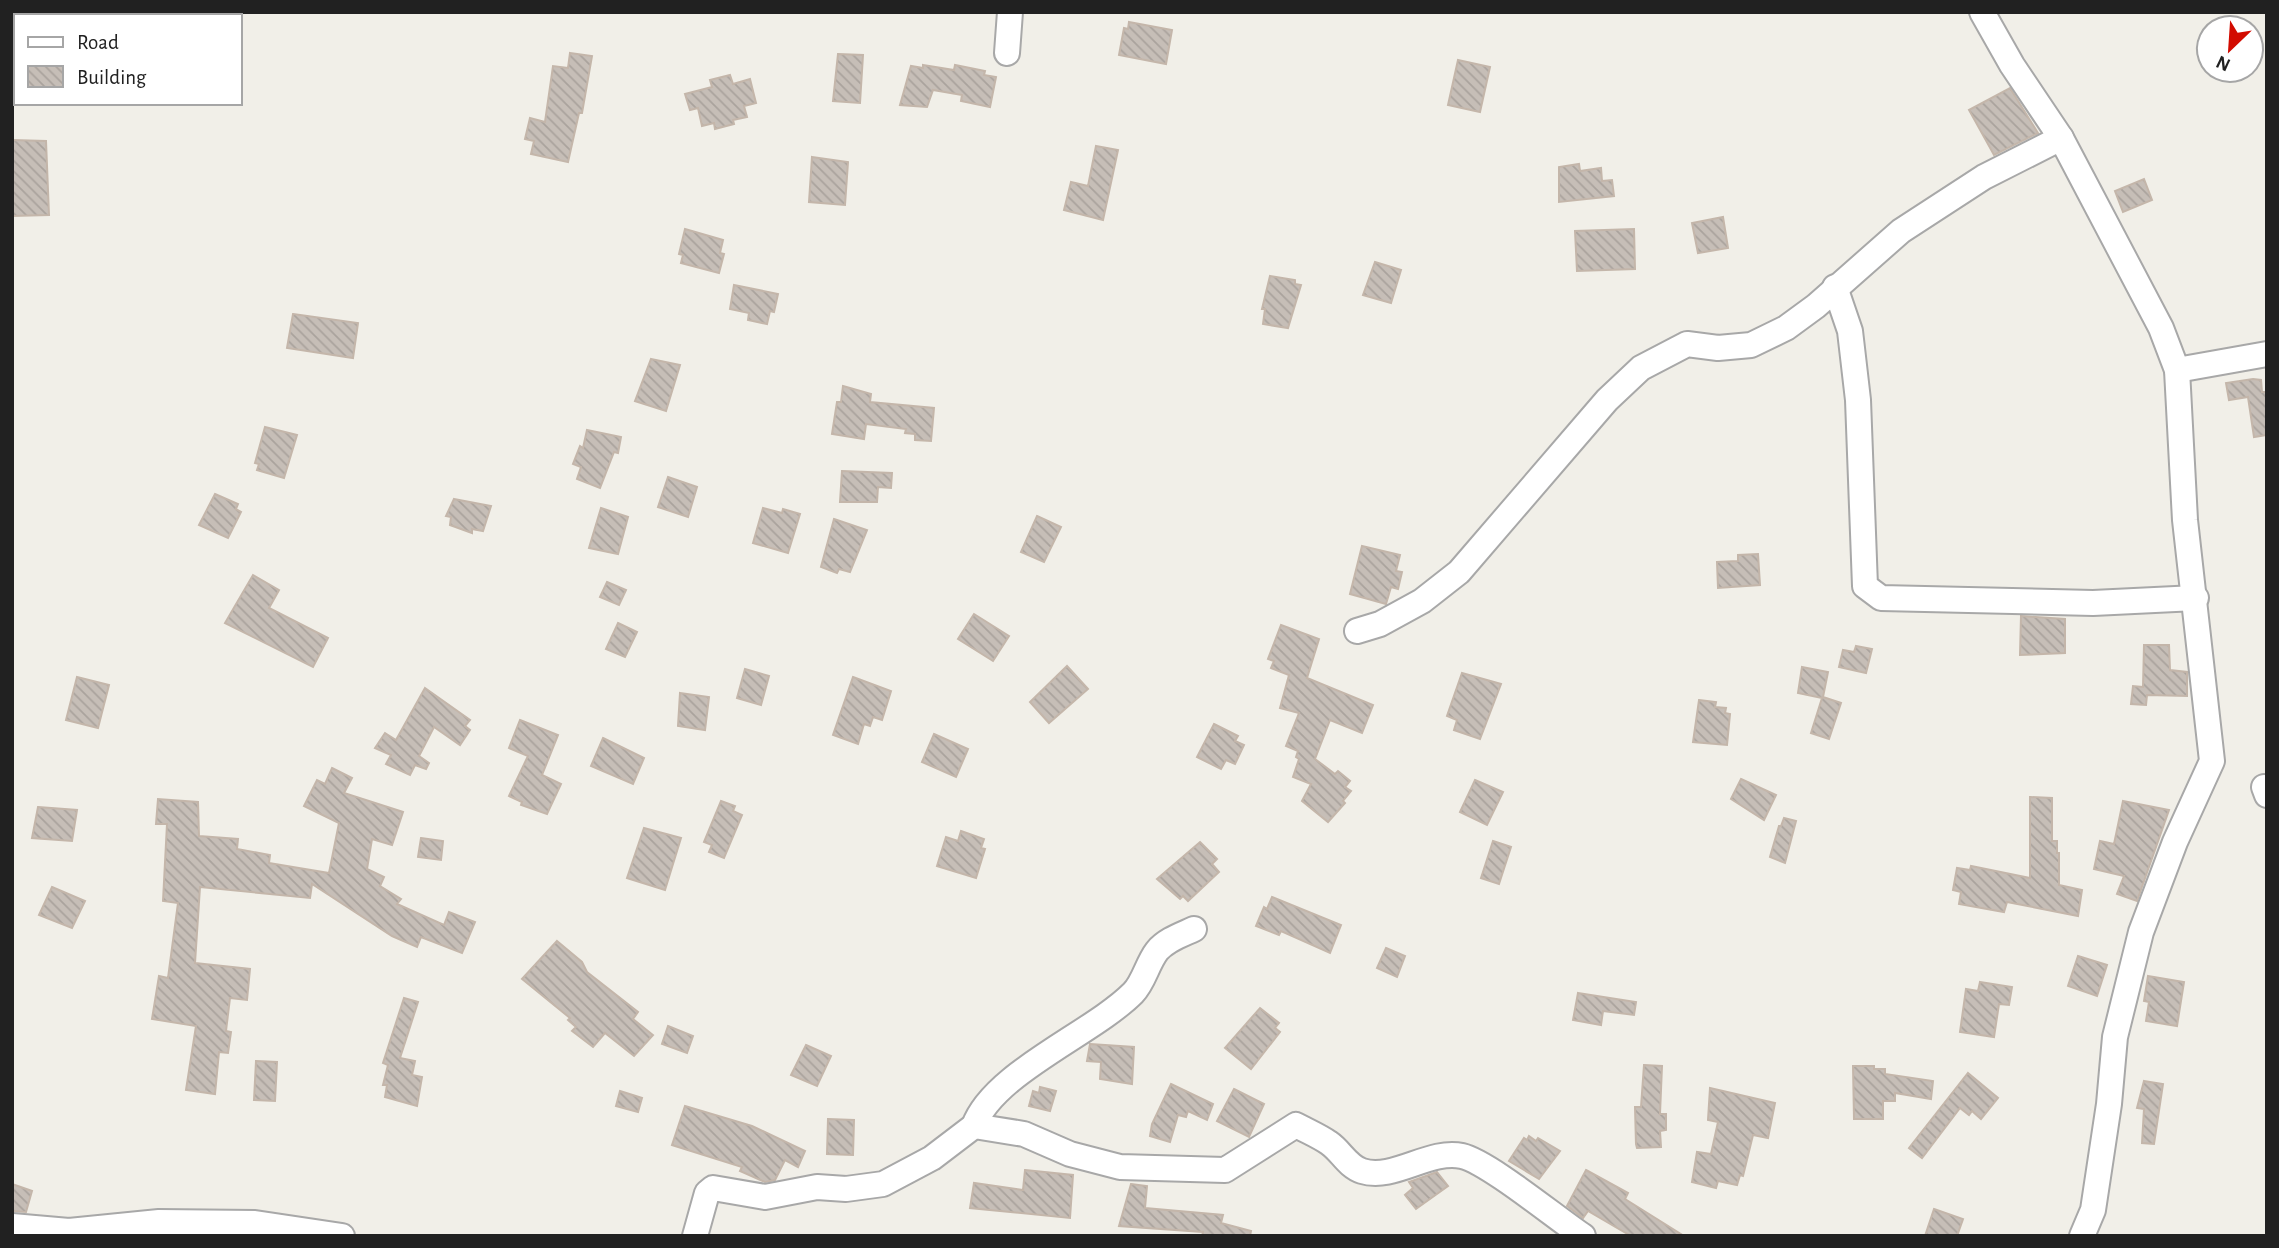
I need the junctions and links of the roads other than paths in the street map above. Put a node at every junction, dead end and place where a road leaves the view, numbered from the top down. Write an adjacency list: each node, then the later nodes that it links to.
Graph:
1 (1010, 12): 3 (street)
2 (1982, 12): 4 (street)
3 (1007, 54)
4 (2061, 138): 5 (street); 7 (street)
5 (1835, 287): 8 (street); 9 (street)
6 (2267, 355): 7 (street)
7 (2177, 370): 8 (street)
8 (2196, 598): 16 (street)
9 (1357, 631)
10 (1194, 929): 11 (street)
11 (974, 1126): 14 (street); 15 (street)
12 (12, 1226): 13 (street)
13 (342, 1236)
14 (695, 1236)
15 (1583, 1236)
16 (2082, 1236)

